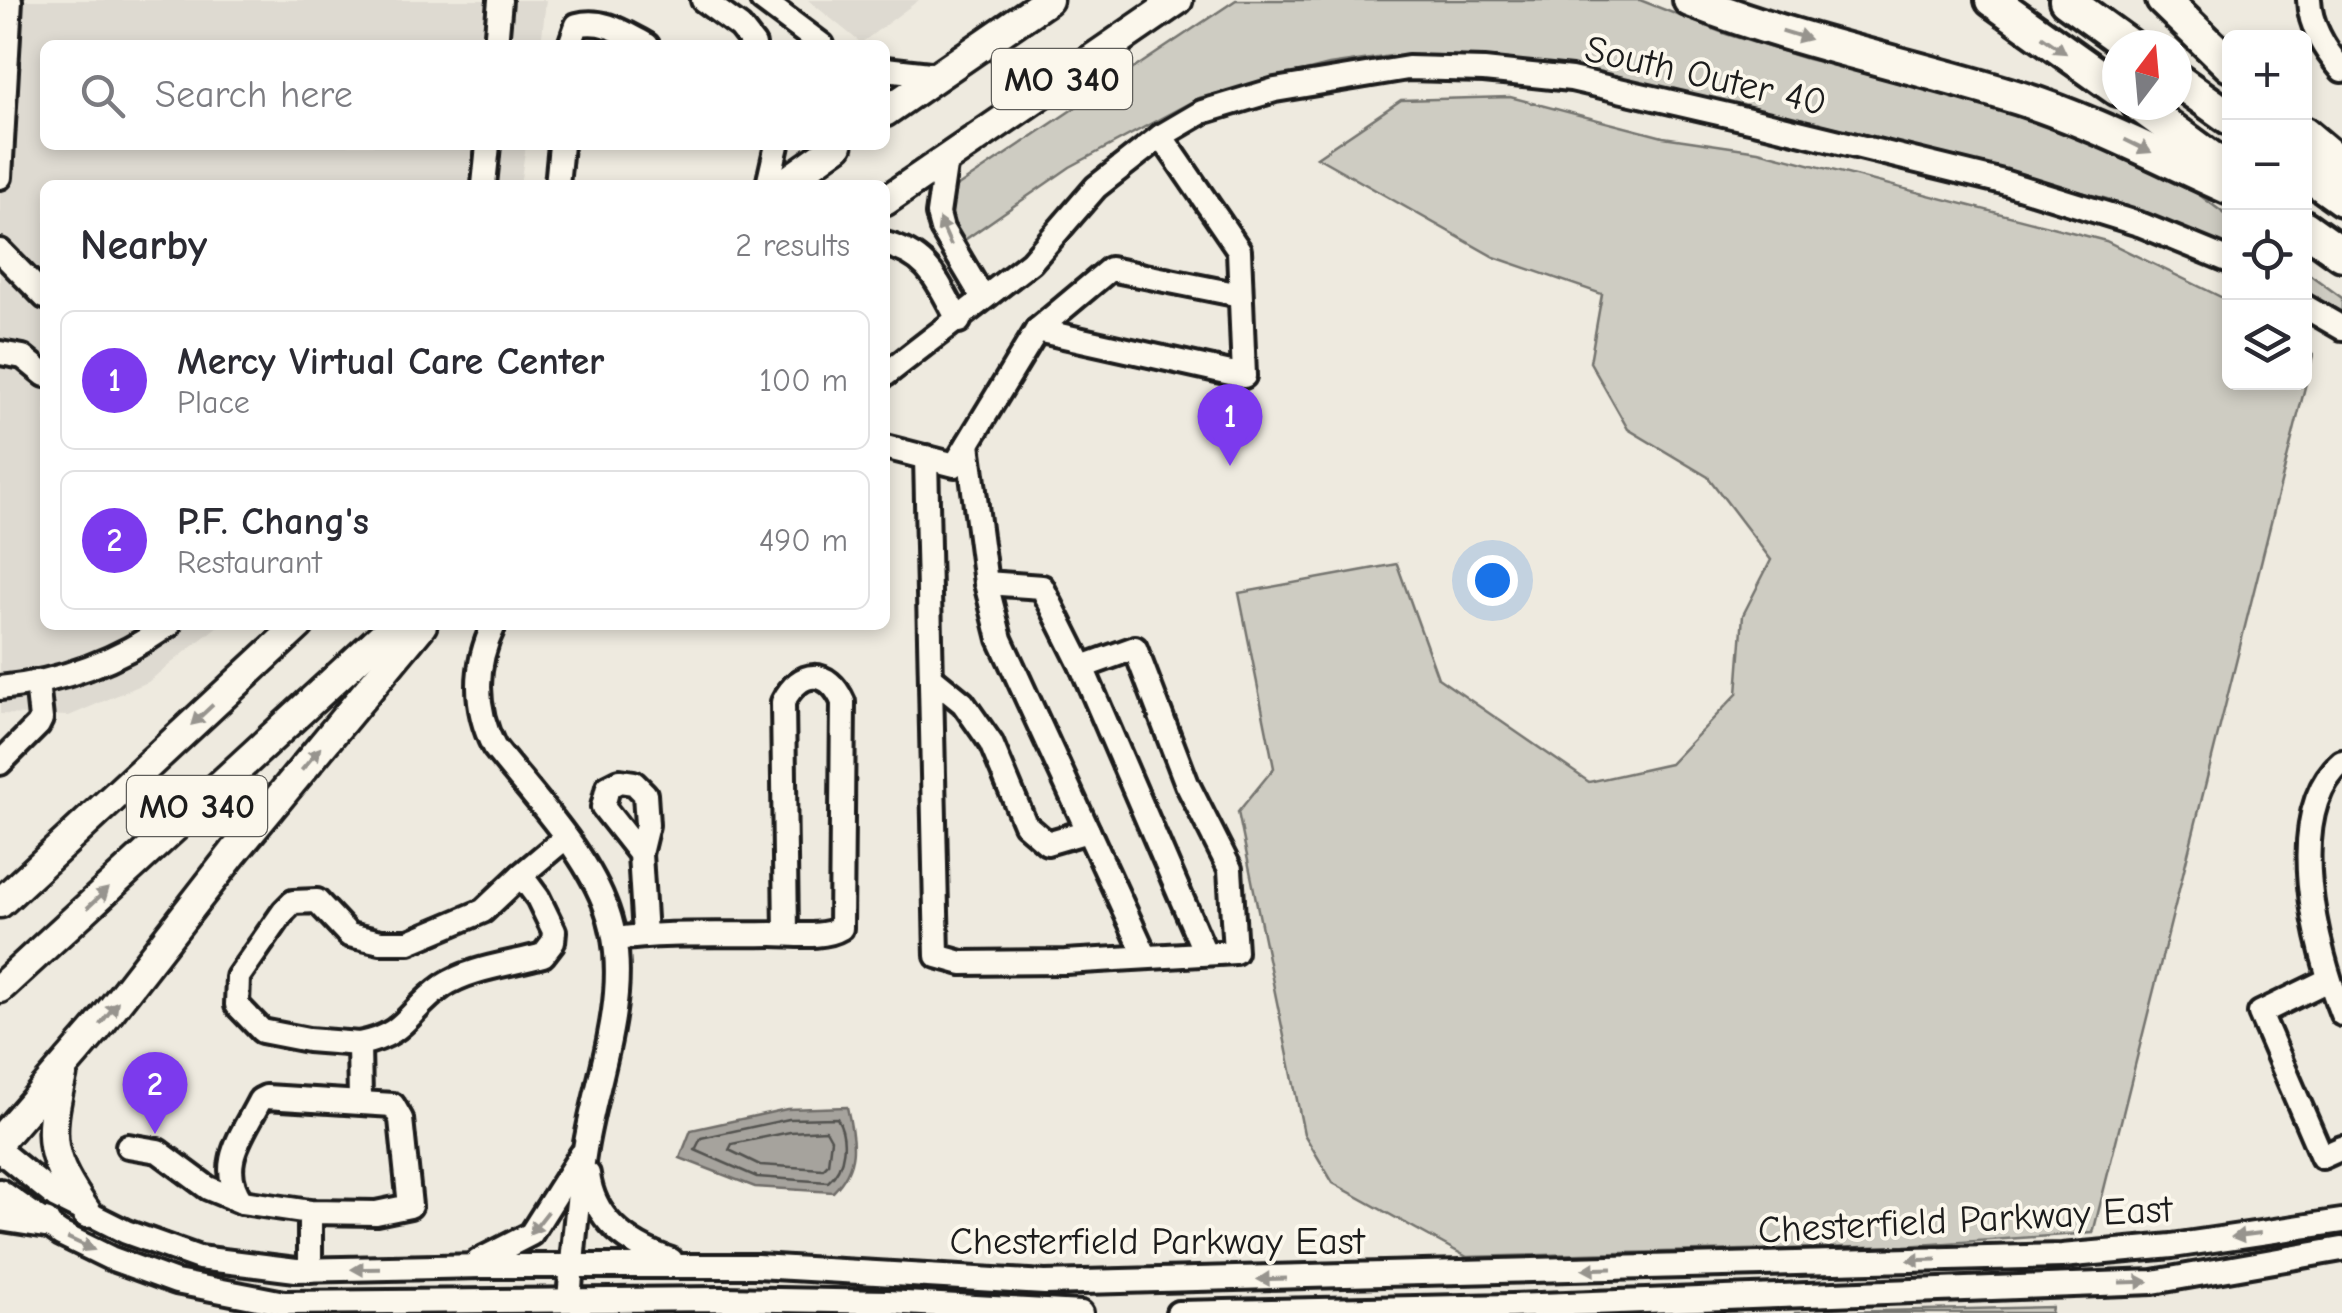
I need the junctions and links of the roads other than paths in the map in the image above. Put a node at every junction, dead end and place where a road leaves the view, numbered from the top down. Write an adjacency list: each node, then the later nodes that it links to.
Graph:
1 (10, 0): 36 (street)
2 (500, 0): 13 (street)
3 (703, 0): 16 (street)
4 (762, 0): 17 (street)
5 (1048, 0): 21 (main road, MO 340)
6 (1178, 0): 33 (main road, MO 340)
7 (1690, 0): 42 (highway, one-way to 42)
8 (1992, 0): 22 (highway, one-way to 22)
9 (2066, 0): 12 (highway)
10 (2163, 0): 18 (highway)
11 (2310, 0): 20 (street)
12 (2107, 30)
13 (496, 40)
14 (572, 40): 15 (street)
15 (638, 40)
16 (750, 40)
17 (815, 40)
18 (2222, 57)
19 (890, 70): 21 (street)
20 (2342, 70)
21 (940, 75): 24 (main road, MO 340)
22 (2102, 78)
23 (2192, 91): 25 (highway)
24 (890, 109)
25 (2222, 112)
26 (2159, 120): 34 (highway)
27 (1161, 136): 49 (street, South Outer 40); 51 (street); 52 (street, South Outer 40)
28 (2312, 141): 35 (highway)
29 (488, 150): 38 (street)
30 (560, 150): 39 (street)
31 (776, 150): 40 (street)
32 (831, 150): 41 (main road)
33 (946, 158): 43 (main road, MO 340); 52 (street, one-way to 33)
34 (2222, 166)
35 (2342, 166)
36 (0, 177)
37 (2312, 178): 44 (highway)
38 (484, 180)
39 (558, 180)
40 (769, 180)
41 (789, 180)
42 (2222, 184)
43 (890, 197)
44 (2342, 200)
45 (2312, 233): 48 (highway)
46 (890, 246): 54 (street)
47 (0, 250): 50 (street)
48 (2342, 254)
49 (2222, 259)
50 (40, 292)
51 (1240, 294): 56 (street); 56 (street)
52 (983, 298): 54 (street, South Outer 40)
53 (2312, 311): 55 (street)
54 (958, 321): 59 (street, South Outer 40)
55 (2342, 328)
56 (1037, 330): 60 (street)
57 (0, 353): 58 (street)
58 (40, 371)
59 (890, 372)
60 (968, 444): 62 (street); 63 (street)
61 (890, 448): 62 (street)
62 (926, 457): 70 (street)
63 (986, 583): 69 (street); 76 (street)
64 (160, 630): 71 (street)
65 (294, 630): 80 (main road, MO 340, one-way to 80)
66 (389, 630): 87 (main road, MO 340, one-way to 66)
67 (418, 630): 90 (main road, one-way to 67)
68 (491, 630): 77 (street)
69 (1082, 667): 84 (street); 84 (street)
70 (931, 677): 76 (street); 85 (street)
71 (36, 682): 72 (street); 73 (street)
72 (0, 688)
73 (10, 744): 75 (street)
74 (2342, 762): 86 (street)
75 (0, 763)
76 (1088, 831): 85 (street)
77 (565, 838): 79 (street); 83 (street)
78 (640, 854): 82 (street)
79 (520, 875): 89 (street); 89 (street)
80 (0, 903)
81 (786, 934): 81 (street); 82 (street)
82 (644, 935): 83 (street)
83 (616, 939): 94 (street)
84 (1205, 953): 85 (street)
85 (1146, 957)
86 (2328, 980): 88 (street); 95 (street)
87 (0, 988)
88 (2342, 1014)
89 (359, 1044): 91 (street)
90 (64, 1067): 92 (main road); 100 (main road)
91 (360, 1102): 98 (street); 99 (street)
92 (0, 1140)
93 (128, 1146): 98 (street)
94 (585, 1148): 105 (street); 106 (street, one-way to 106); 107 (street)
95 (2342, 1148)
96 (0, 1151): 100 (street, Chesterfield Parkway East)
97 (0, 1191): 103 (street, Chesterfield Parkway East)
98 (242, 1202): 99 (street)
99 (310, 1212): 108 (street)
100 (87, 1213): 108 (street, Chesterfield Parkway East)
101 (0, 1216): 103 (main road)
102 (2342, 1221): 107 (street, Chesterfield Parkway East, one-way to 107)
103 (45, 1223): 109 (street, Chesterfield Parkway East, one-way to 109)
104 (2342, 1249): 111 (street, Chesterfield Parkway East, one-way to 104)
105 (572, 1265): 106 (street, Chesterfield Parkway East); 107 (street, Chesterfield Parkway East); 109 (street)
106 (464, 1266): 108 (street, Chesterfield Parkway East, one-way to 108)
107 (689, 1266)
108 (310, 1270)
109 (569, 1300): 110 (street, Chesterfield Parkway East)
110 (1081, 1313)
111 (1178, 1313)

